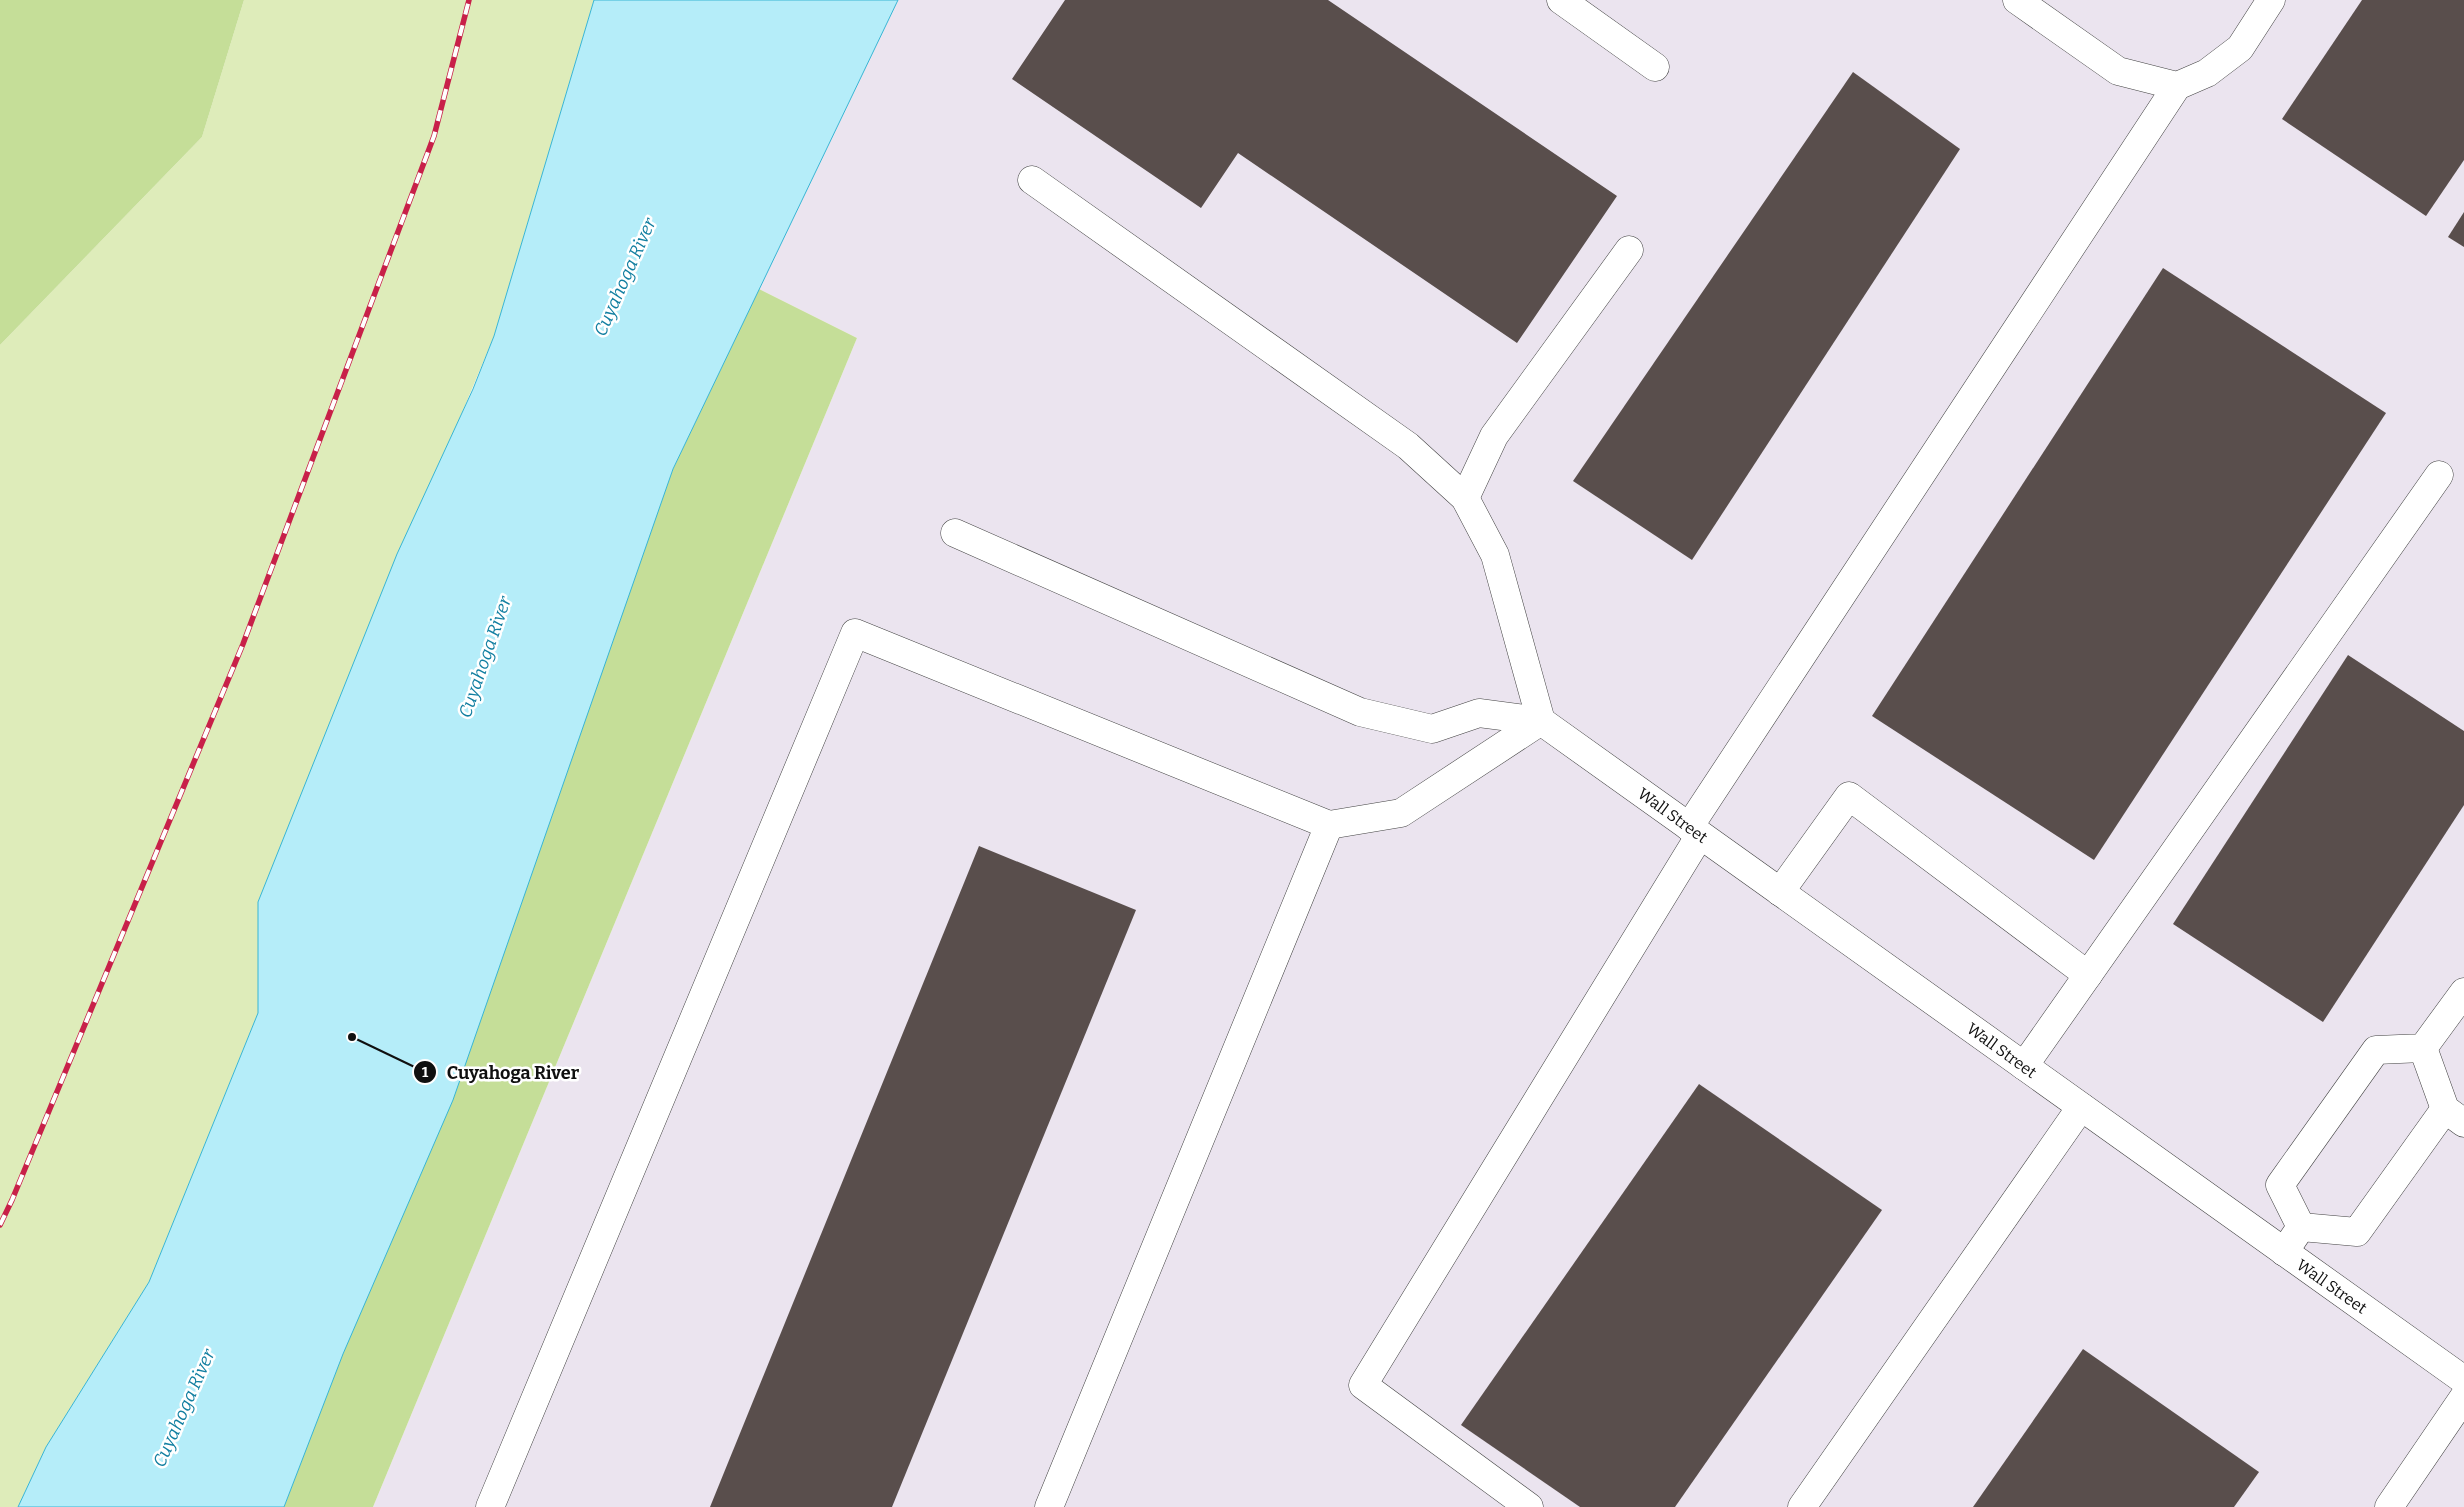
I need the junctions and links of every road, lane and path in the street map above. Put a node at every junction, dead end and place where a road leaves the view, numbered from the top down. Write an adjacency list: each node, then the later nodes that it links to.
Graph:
1 (1561, 0): 4 (street)
2 (2017, 0): 5 (street)
3 (2271, 0): 5 (street)
4 (1655, 68)
5 (2177, 86): 13 (street)
6 (1032, 180): 9 (street)
7 (1629, 250): 9 (street)
8 (2439, 475): 15 (street)
9 (1465, 498): 11 (street)
10 (955, 533): 11 (street)
11 (1541, 721): 12 (street); 13 (street, Wall Street)
12 (1329, 825): 25 (street); 26 (street)
13 (1694, 831): 14 (street, Wall Street); 27 (street)
14 (1780, 892): 15 (street); 18 (street, Wall Street)
15 (2088, 975): 18 (street)
16 (2464, 992): 17 (street)
17 (2423, 1048): 20 (street); 21 (street)
18 (2024, 1066): 19 (street, Wall Street)
19 (2081, 1107): 22 (street, Wall Street); 28 (street)
20 (2454, 1116): 21 (street)
21 (2301, 1227): 22 (street)
22 (2284, 1252): 23 (street, Wall Street)
23 (2464, 1380)
24 (2464, 1397): 29 (street)
25 (490, 1507)
26 (1049, 1507)
27 (1529, 1507)
28 (1802, 1507)
29 (2389, 1507)

